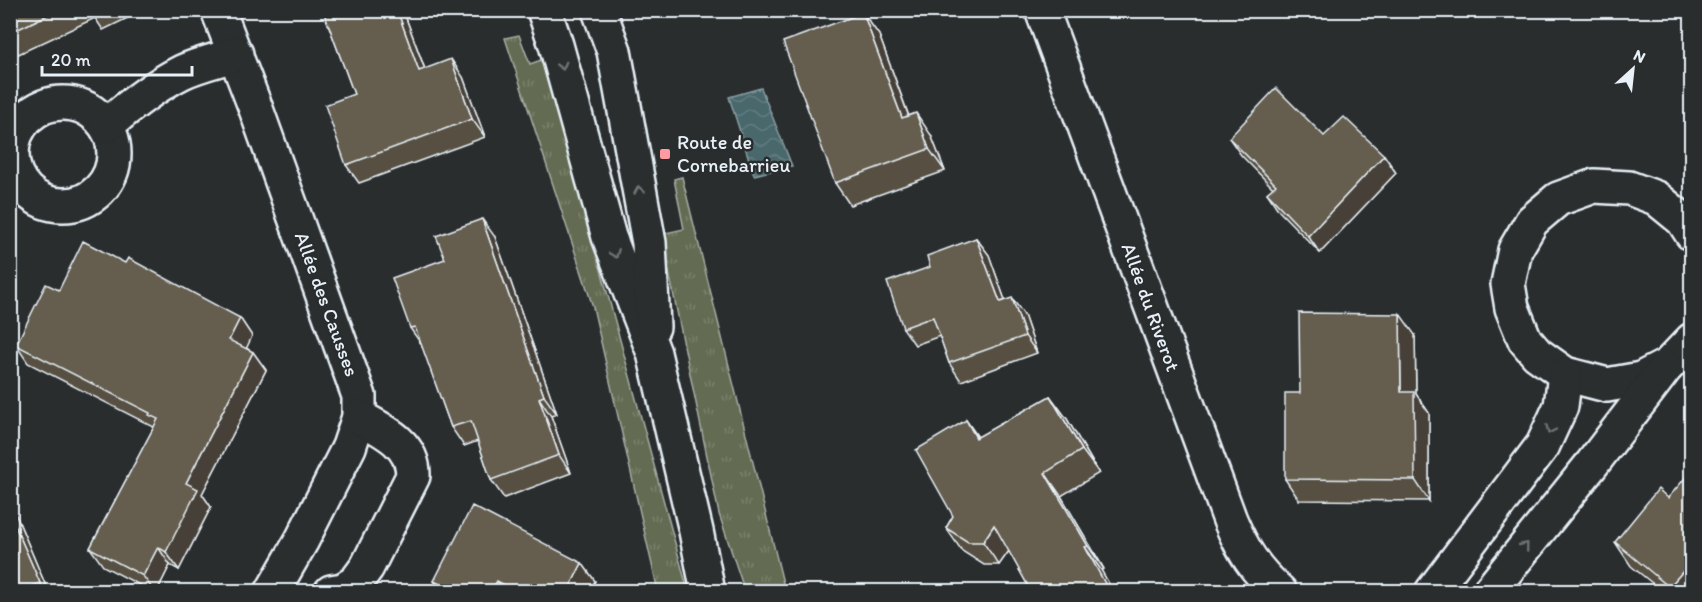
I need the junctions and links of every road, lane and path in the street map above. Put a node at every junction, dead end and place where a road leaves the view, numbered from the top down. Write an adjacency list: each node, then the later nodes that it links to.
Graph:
1 (218, 10): 5 (street, Allée des Causses)
2 (544, 10): 9 (street, one-way to 9)
3 (599, 10): 9 (street, one-way to 3)
4 (1042, 10): 18 (street, Allée du Riverot)
5 (236, 54): 6 (street); 12 (street, Allée des Causses)
6 (106, 126)
7 (1692, 234): 11 (street)
8 (1692, 340): 10 (street)
9 (654, 353): 13 (street)
10 (1668, 364): 11 (street); 20 (street, one-way to 10)
11 (1565, 374): 19 (street, one-way to 19)
12 (358, 417): 14 (street, Allée des Causses); 15 (street)
13 (696, 531): 16 (street); 17 (street)
14 (287, 588)
15 (331, 591)
16 (708, 591)
17 (728, 591)
18 (1281, 591)
19 (1432, 591)
20 (1488, 591)

